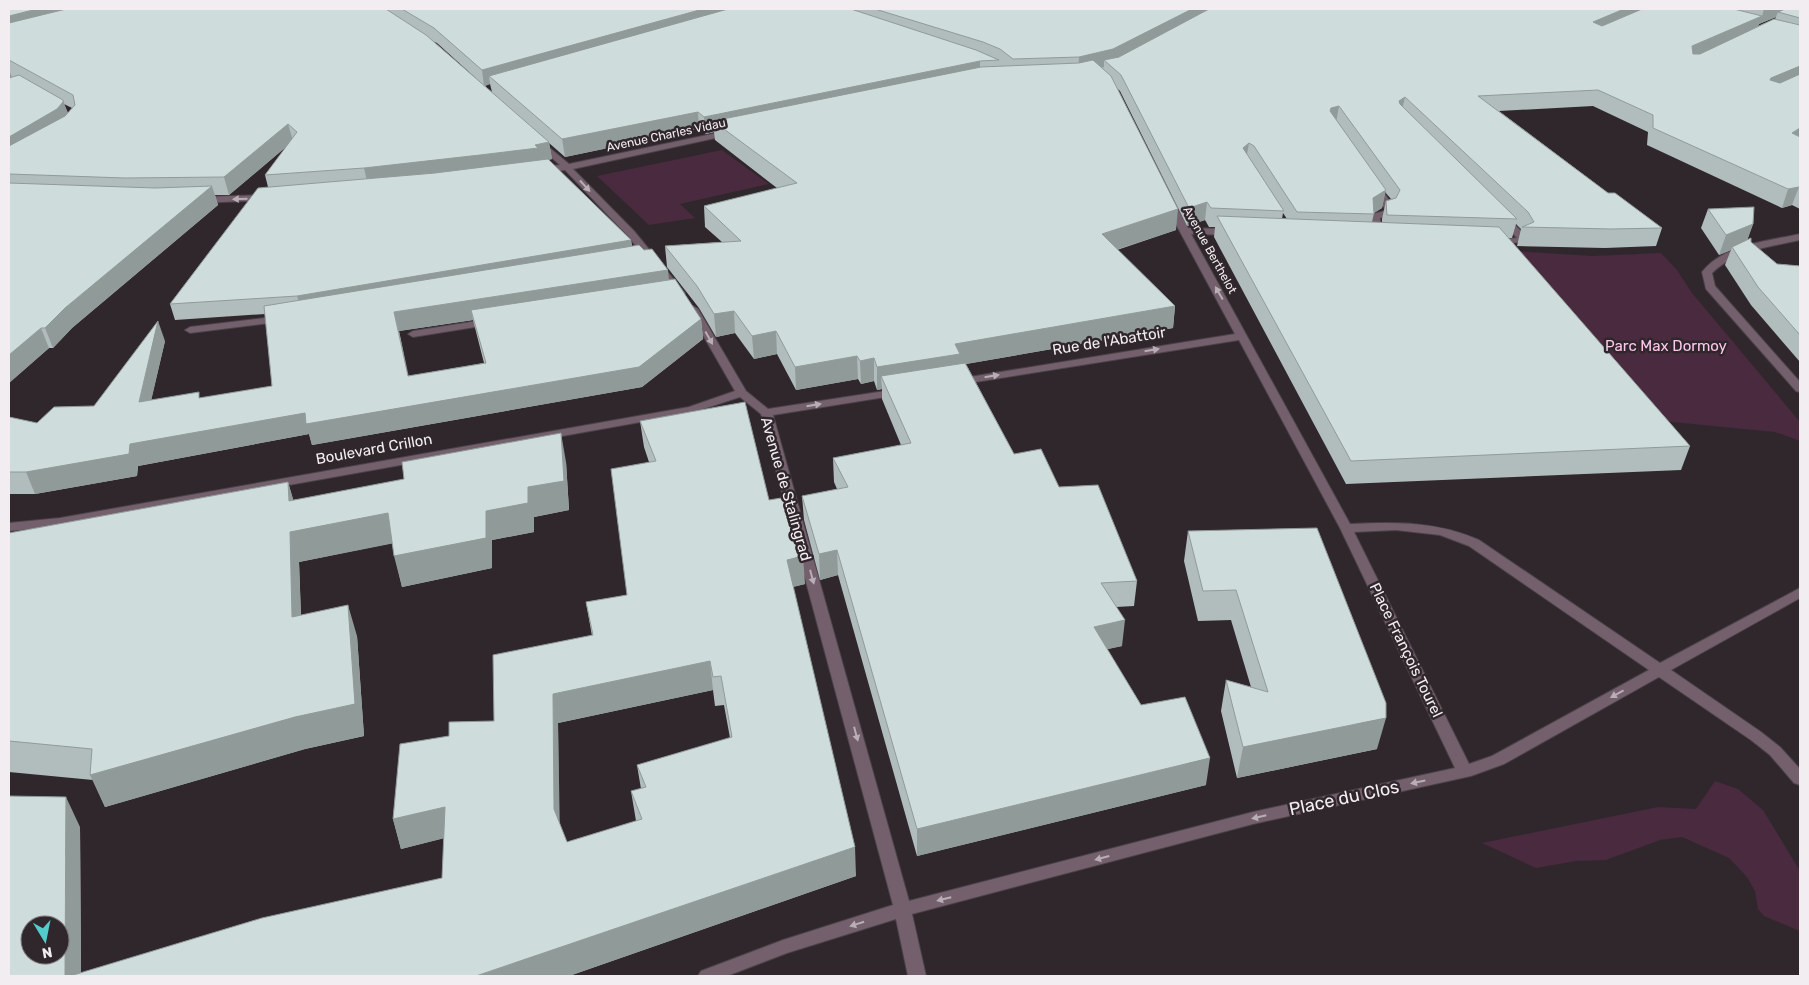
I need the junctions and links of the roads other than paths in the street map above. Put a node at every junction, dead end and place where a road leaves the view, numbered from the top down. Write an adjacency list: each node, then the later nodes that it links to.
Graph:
1 (743, 130): 3 (street, Avenue Charles Vidau)
2 (532, 135): 3 (street, Avenue de Stalingrad)
3 (568, 167): 4 (street, Avenue Charles Vidau); 23 (street, Avenue de Stalingrad, one-way to 23)
4 (530, 171)
5 (1371, 181): 13 (street)
6 (1166, 196): 10 (street, Avenue Berthelot)
7 (272, 197): 8 (street, one-way to 8)
8 (188, 200)
9 (1498, 213): 14 (street)
10 (1184, 231): 11 (street); 19 (street, Avenue Berthelot, one-way to 10)
11 (1241, 232)
12 (1800, 237): 21 (street)
13 (1377, 239)
14 (1482, 242)
15 (292, 318): 17 (street)
16 (499, 321): 18 (street)
17 (190, 330)
18 (413, 334)
19 (1243, 336): 20 (street, Rue de l'Abattoir, one-way to 19); 26 (street)
20 (948, 383)
21 (1800, 389)
22 (910, 390): 24 (street, one-way to 22)
23 (742, 393): 24 (street, Avenue de Stalingrad); 25 (street, Boulevard Crillon)
24 (766, 413): 31 (street, Avenue de Stalingrad, one-way to 31)
25 (9, 527)
26 (1346, 528): 28 (street); 29 (street, Place François Tourel)
27 (1800, 592): 28 (street)
28 (1659, 671): 29 (street, Place du Clos, one-way to 29); 30 (street)
29 (1465, 772): 31 (street, Place du Clos, one-way to 31)
30 (1800, 779)
31 (904, 909): 32 (street, Place du Clos, one-way to 32); 33 (street)
32 (707, 976)
33 (918, 976)

